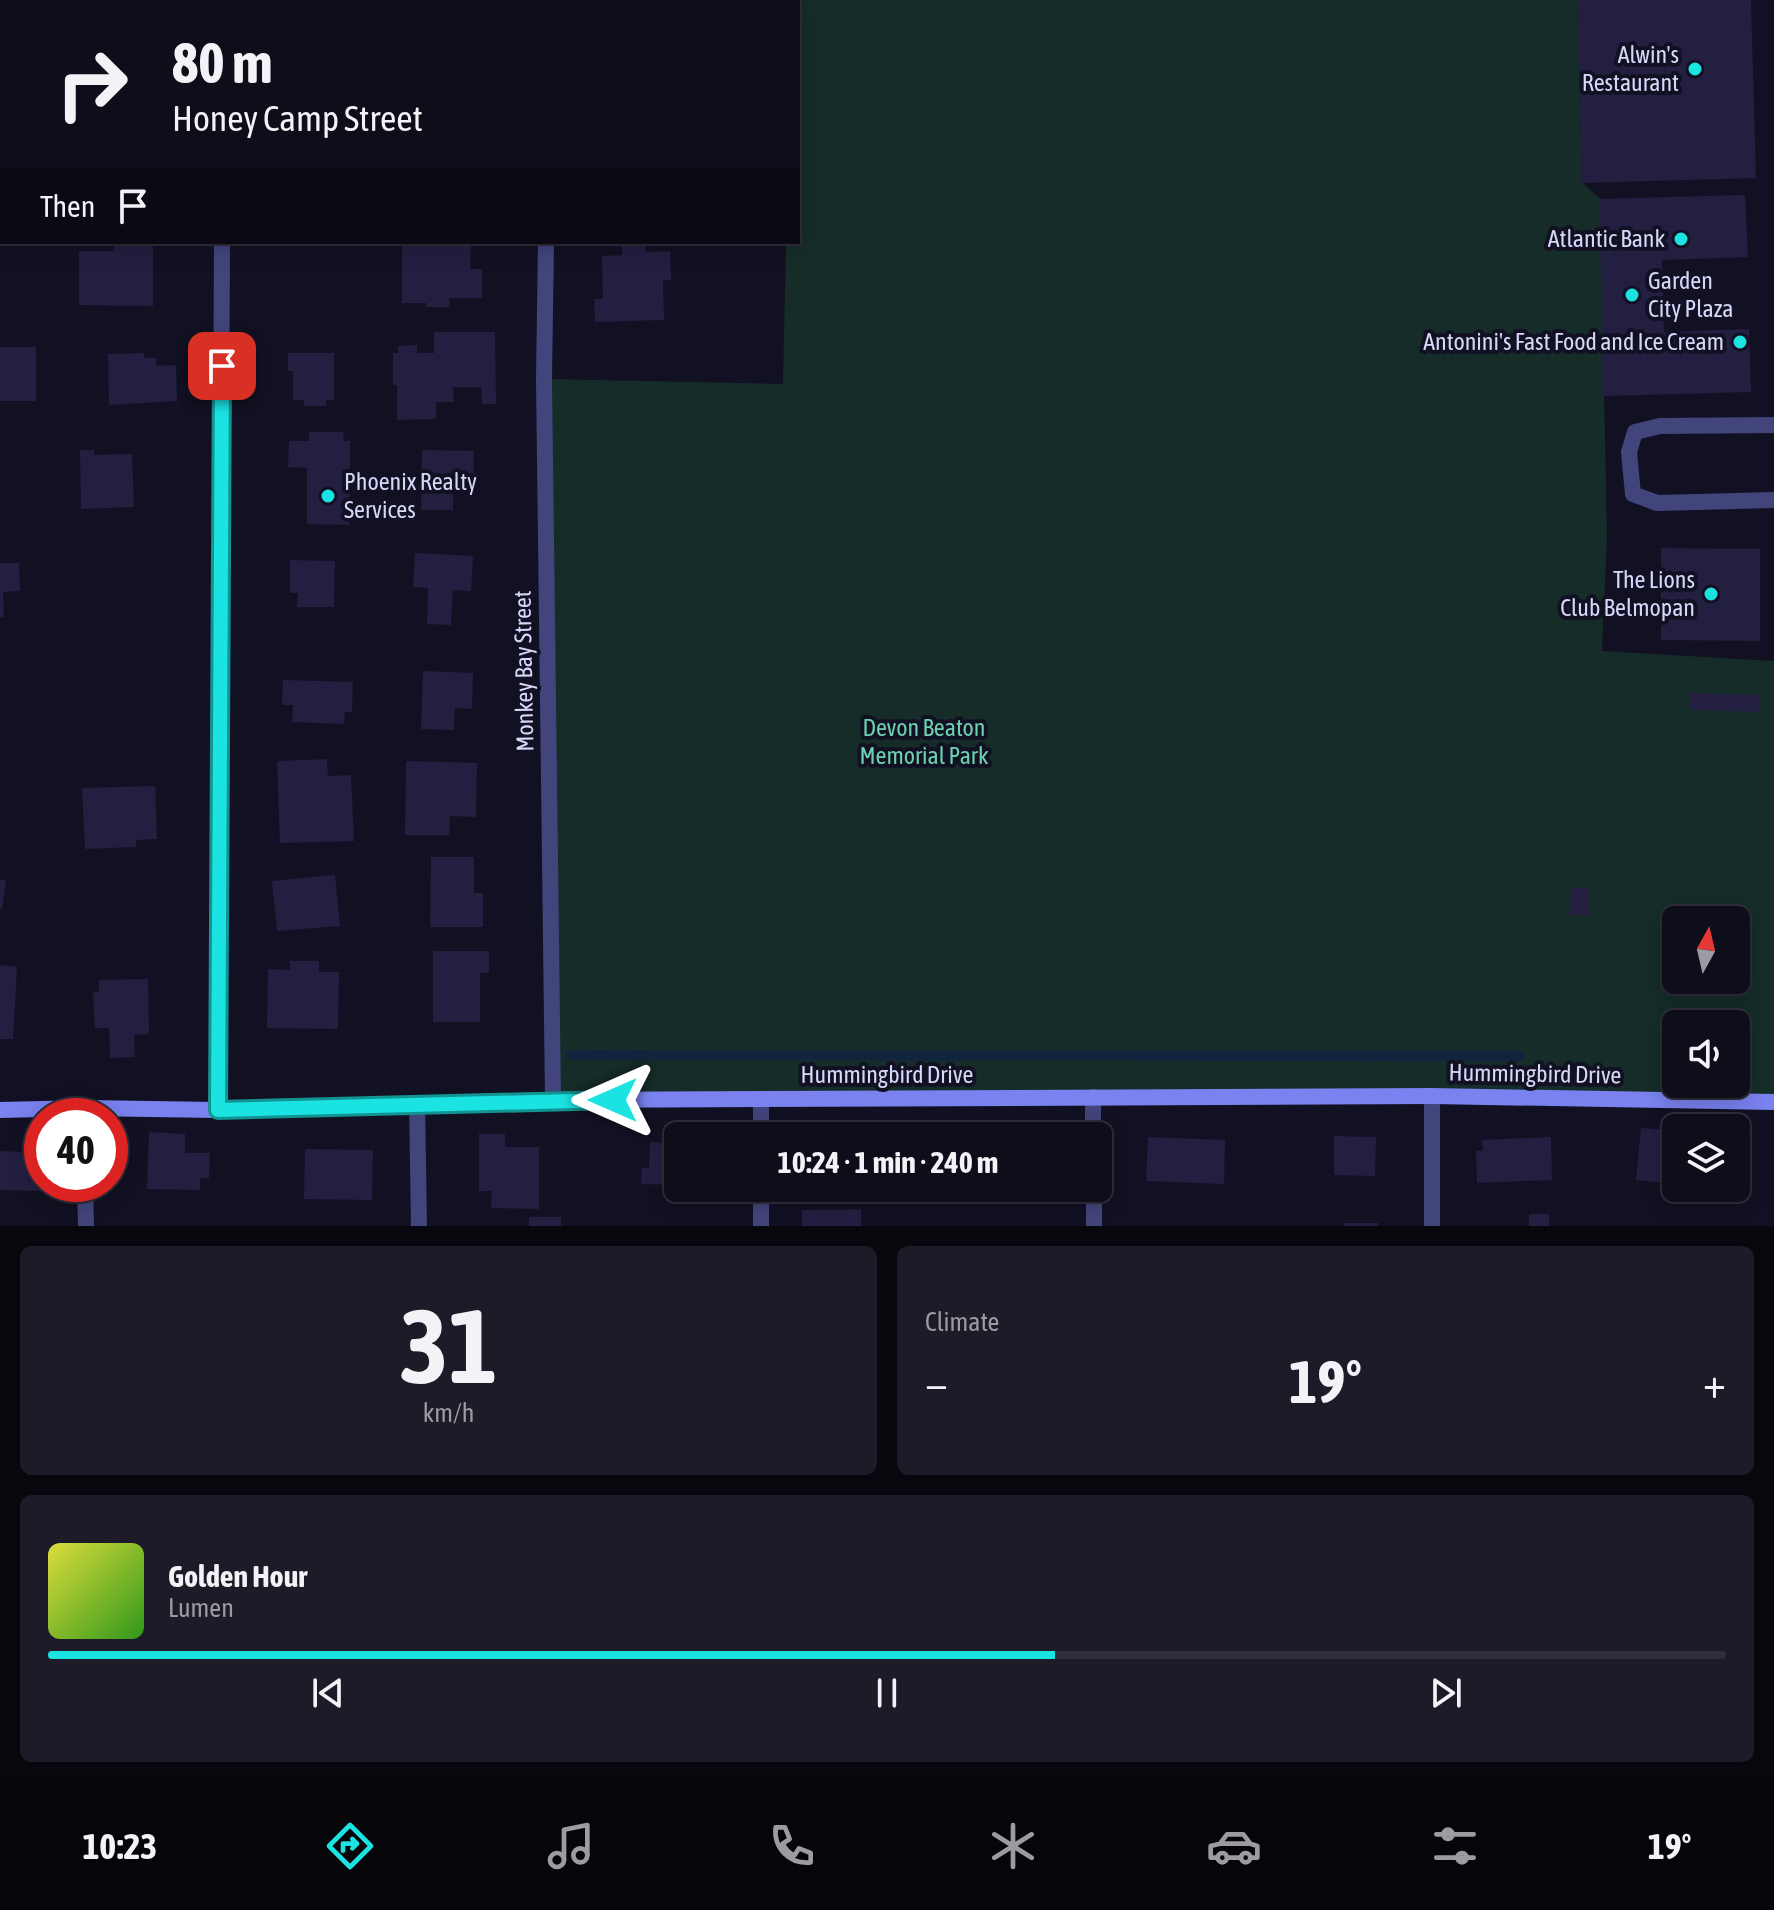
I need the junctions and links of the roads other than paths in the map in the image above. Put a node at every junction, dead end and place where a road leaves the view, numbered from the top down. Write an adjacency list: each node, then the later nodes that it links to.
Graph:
1 (222, 244): 12 (street)
2 (546, 244): 7 (street, Monkey Bay Street)
3 (1774, 425): 4 (street)
4 (1774, 500)
5 (1432, 1096): 6 (street, Hummingbird Drive); 9 (street, Hummingbird Drive); 24 (street)
6 (1093, 1097): 8 (street, Hummingbird Drive); 16 (street)
7 (553, 1100): 8 (street, Hummingbird Drive); 10 (street, Hummingbird Drive)
8 (761, 1100): 15 (street)
9 (1774, 1102)
10 (417, 1103): 12 (street, Hummingbird Drive); 21 (street)
11 (0, 1110): 13 (street, Hummingbird Drive)
12 (218, 1110): 14 (street, Hummingbird Drive)
13 (24, 1111)
14 (128, 1111)
15 (761, 1122)
16 (1093, 1122)
17 (85, 1202): 20 (street)
18 (761, 1202): 22 (street)
19 (1094, 1202): 23 (street)
20 (86, 1226)
21 (419, 1226)
22 (761, 1226)
23 (1094, 1226)
24 (1432, 1226)

